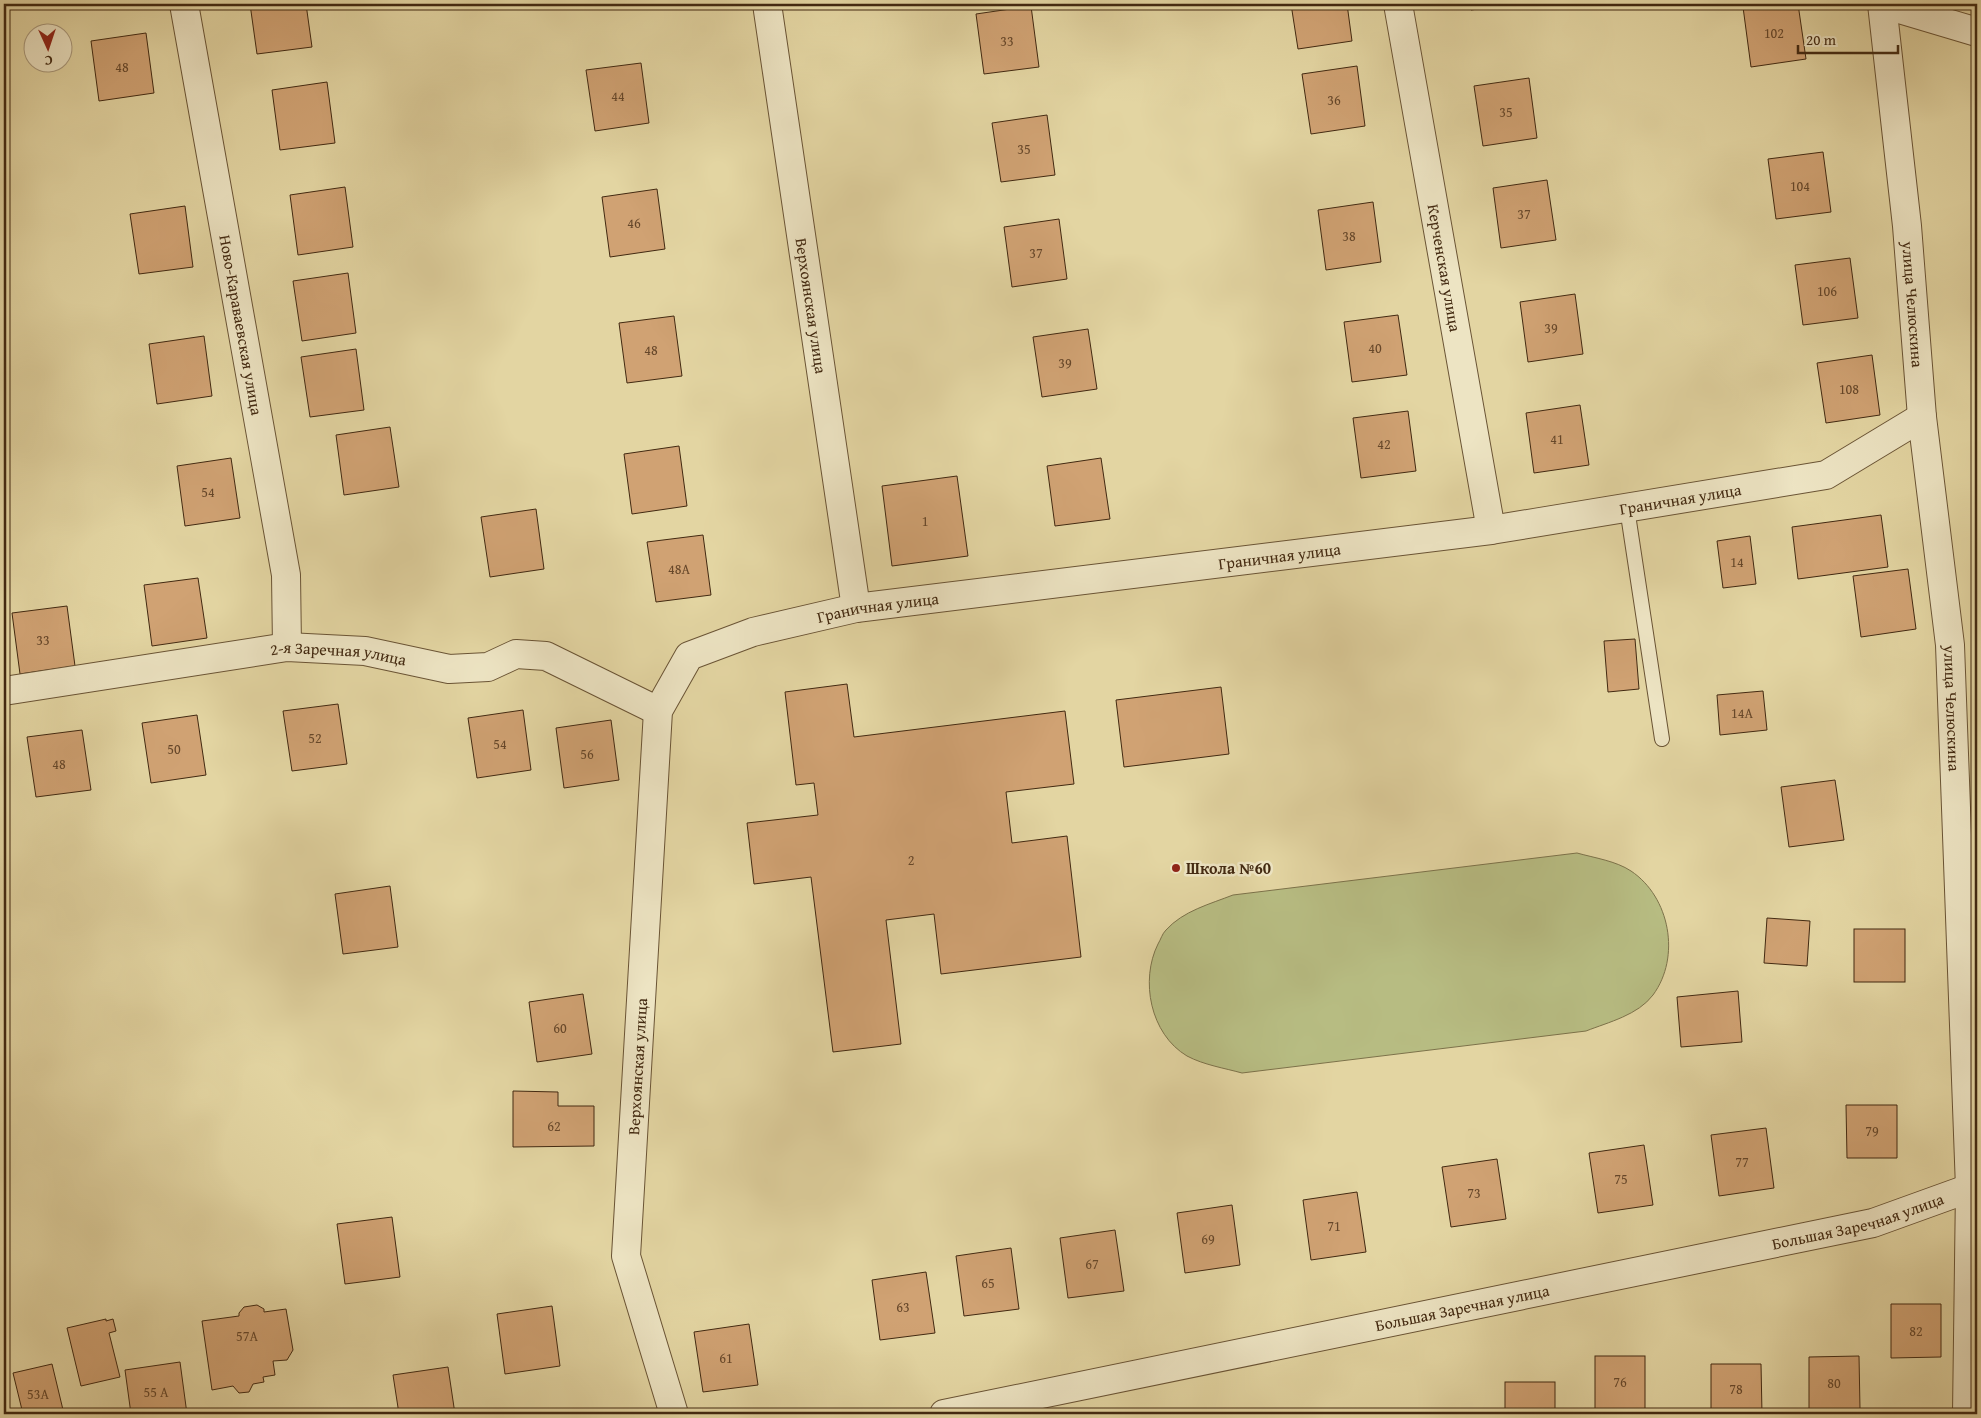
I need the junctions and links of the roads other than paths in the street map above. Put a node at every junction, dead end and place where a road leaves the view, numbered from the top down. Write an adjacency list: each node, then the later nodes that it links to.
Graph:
1 (184, 4): 10 (street, Ново-Караваевская улица)
2 (767, 4): 9 (street, Верхоянская улица)
3 (1398, 4): 8 (street, Керченская улица)
4 (1882, 4): 5 (street); 6 (street, улица Челюскина)
5 (1977, 32)
6 (1922, 417): 7 (street, Граничная улица); 14 (street, улица Челюскина)
7 (1627, 508): 8 (street, Граничная улица); 13 (lane)
8 (1491, 530): 9 (street, Граничная улица)
9 (856, 608): 12 (street, Граничная улица)
10 (286, 647): 11 (street, 2-я Заречная улица); 12 (street, 2-я Заречная улица)
11 (4, 691)
12 (658, 711): 16 (street, Верхоянская улица)
13 (1662, 739)
14 (1966, 792): 15 (street, улица Челюскина)
15 (1974, 1188): 17 (street, Большая Заречная улица); 18 (street, улица Челюскина)
16 (674, 1414)
17 (944, 1414)
18 (1967, 1414)

